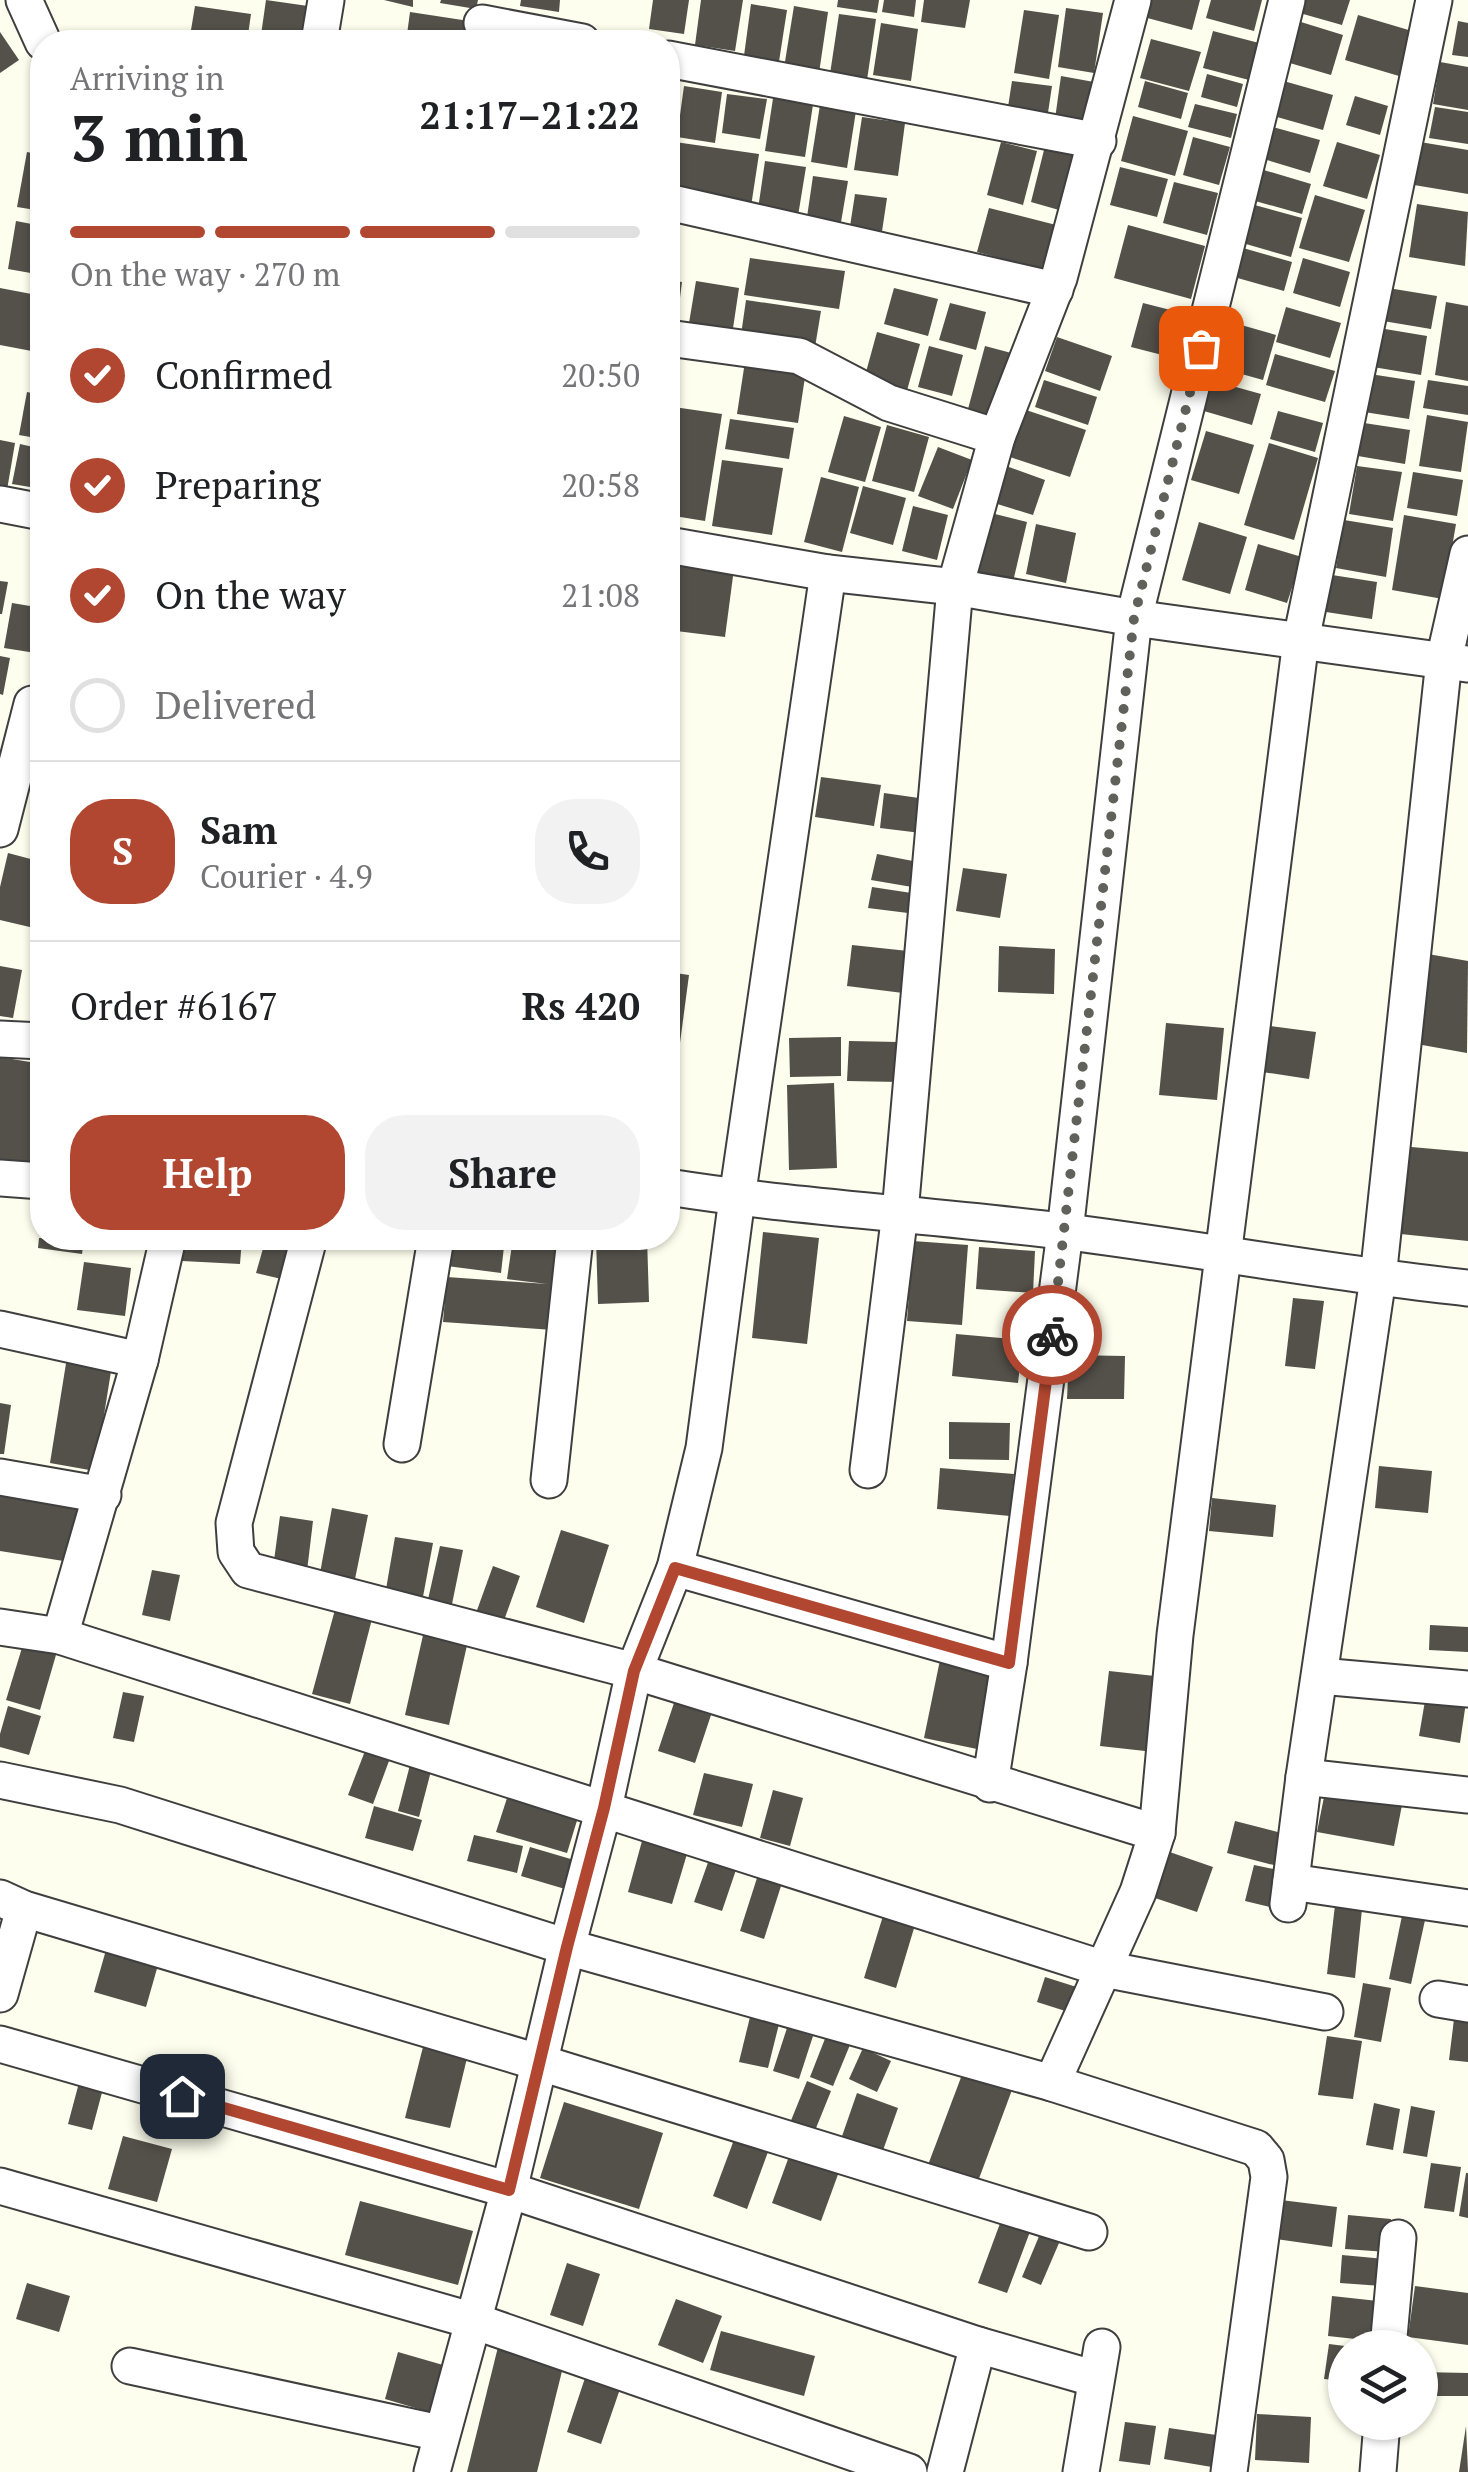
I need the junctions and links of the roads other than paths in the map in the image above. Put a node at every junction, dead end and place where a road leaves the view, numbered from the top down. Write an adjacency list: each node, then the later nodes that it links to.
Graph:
1 (24, 0): 7 (street)
2 (326, 0): 8 (street)
3 (1133, 0): 11 (street)
4 (1287, 0): 22 (street)
5 (1434, 0): 23 (street)
6 (483, 22): 9 (street)
7 (38, 30)
8 (322, 30)
9 (523, 30)
10 (680, 61): 11 (street)
11 (1098, 142): 13 (street)
12 (680, 205): 13 (street)
13 (1055, 290): 15 (street)
14 (680, 340): 15 (street)
15 (998, 437): 21 (street)
16 (0, 504): 17 (street)
17 (30, 510)
18 (680, 547): 20 (street)
19 (1468, 554): 24 (street)
20 (828, 573): 21 (street); 32 (street)
21 (955, 587): 22 (street); 33 (street)
22 (1134, 618): 23 (street); 34 (street)
23 (1301, 640): 24 (street); 39 (street)
24 (1456, 662): 40 (street)
25 (25, 702): 26 (street)
26 (0, 828)
27 (0, 1038): 28 (street)
28 (30, 1039)
29 (0, 1178): 30 (street)
30 (30, 1180)
31 (680, 1189): 32 (street)
32 (736, 1198): 33 (street); 49 (street)
33 (900, 1213): 34 (street); 45 (street)
34 (1065, 1232): 39 (street); 52 (street)
35 (165, 1250): 43 (street)
36 (306, 1250): 53 (street)
37 (434, 1250): 44 (street)
38 (574, 1250): 47 (street)
39 (1222, 1252): 40 (street); 61 (street)
40 (1378, 1278): 41 (street); 54 (street)
41 (1468, 1288)
42 (0, 1329): 43 (street)
43 (140, 1360): 48 (street)
44 (402, 1444)
45 (868, 1470)
46 (0, 1477): 48 (street)
47 (549, 1480)
48 (103, 1495): 51 (street)
49 (675, 1568): 52 (street); 53 (street)
50 (0, 1627): 51 (street)
51 (60, 1636): 60 (street)
52 (1009, 1663): 58 (street)
53 (634, 1671): 58 (street); 60 (street)
54 (1320, 1676): 55 (street); 56 (street)
55 (1468, 1689)
56 (1304, 1777): 59 (street); 63 (street)
57 (0, 1780): 64 (street)
58 (990, 1784): 61 (street)
59 (1468, 1794)
60 (604, 1808): 64 (street); 65 (street)
61 (1157, 1833): 65 (street)
62 (12, 1904): 66 (street); 69 (street)
63 (1468, 1908)
64 (567, 1947): 69 (street); 70 (street)
65 (1104, 1969): 67 (street); 70 (street)
66 (0, 1994)
67 (1325, 2012)
68 (0, 2044): 72 (street)
69 (541, 2063): 72 (street); 73 (street)
70 (1052, 2083): 85 (street)
71 (0, 2186): 75 (street)
72 (509, 2190): 75 (street); 77 (street)
73 (1089, 2232)
74 (1398, 2238): 76 (street)
75 (474, 2321): 79 (street); 82 (street)
76 (1390, 2330)
77 (978, 2345): 83 (street); 84 (street)
78 (130, 2366): 79 (street)
79 (440, 2432): 81 (street)
80 (1381, 2440): 86 (street)
81 (432, 2472)
82 (909, 2472)
83 (945, 2472)
84 (1081, 2472)
85 (1229, 2472)
86 (1378, 2472)

